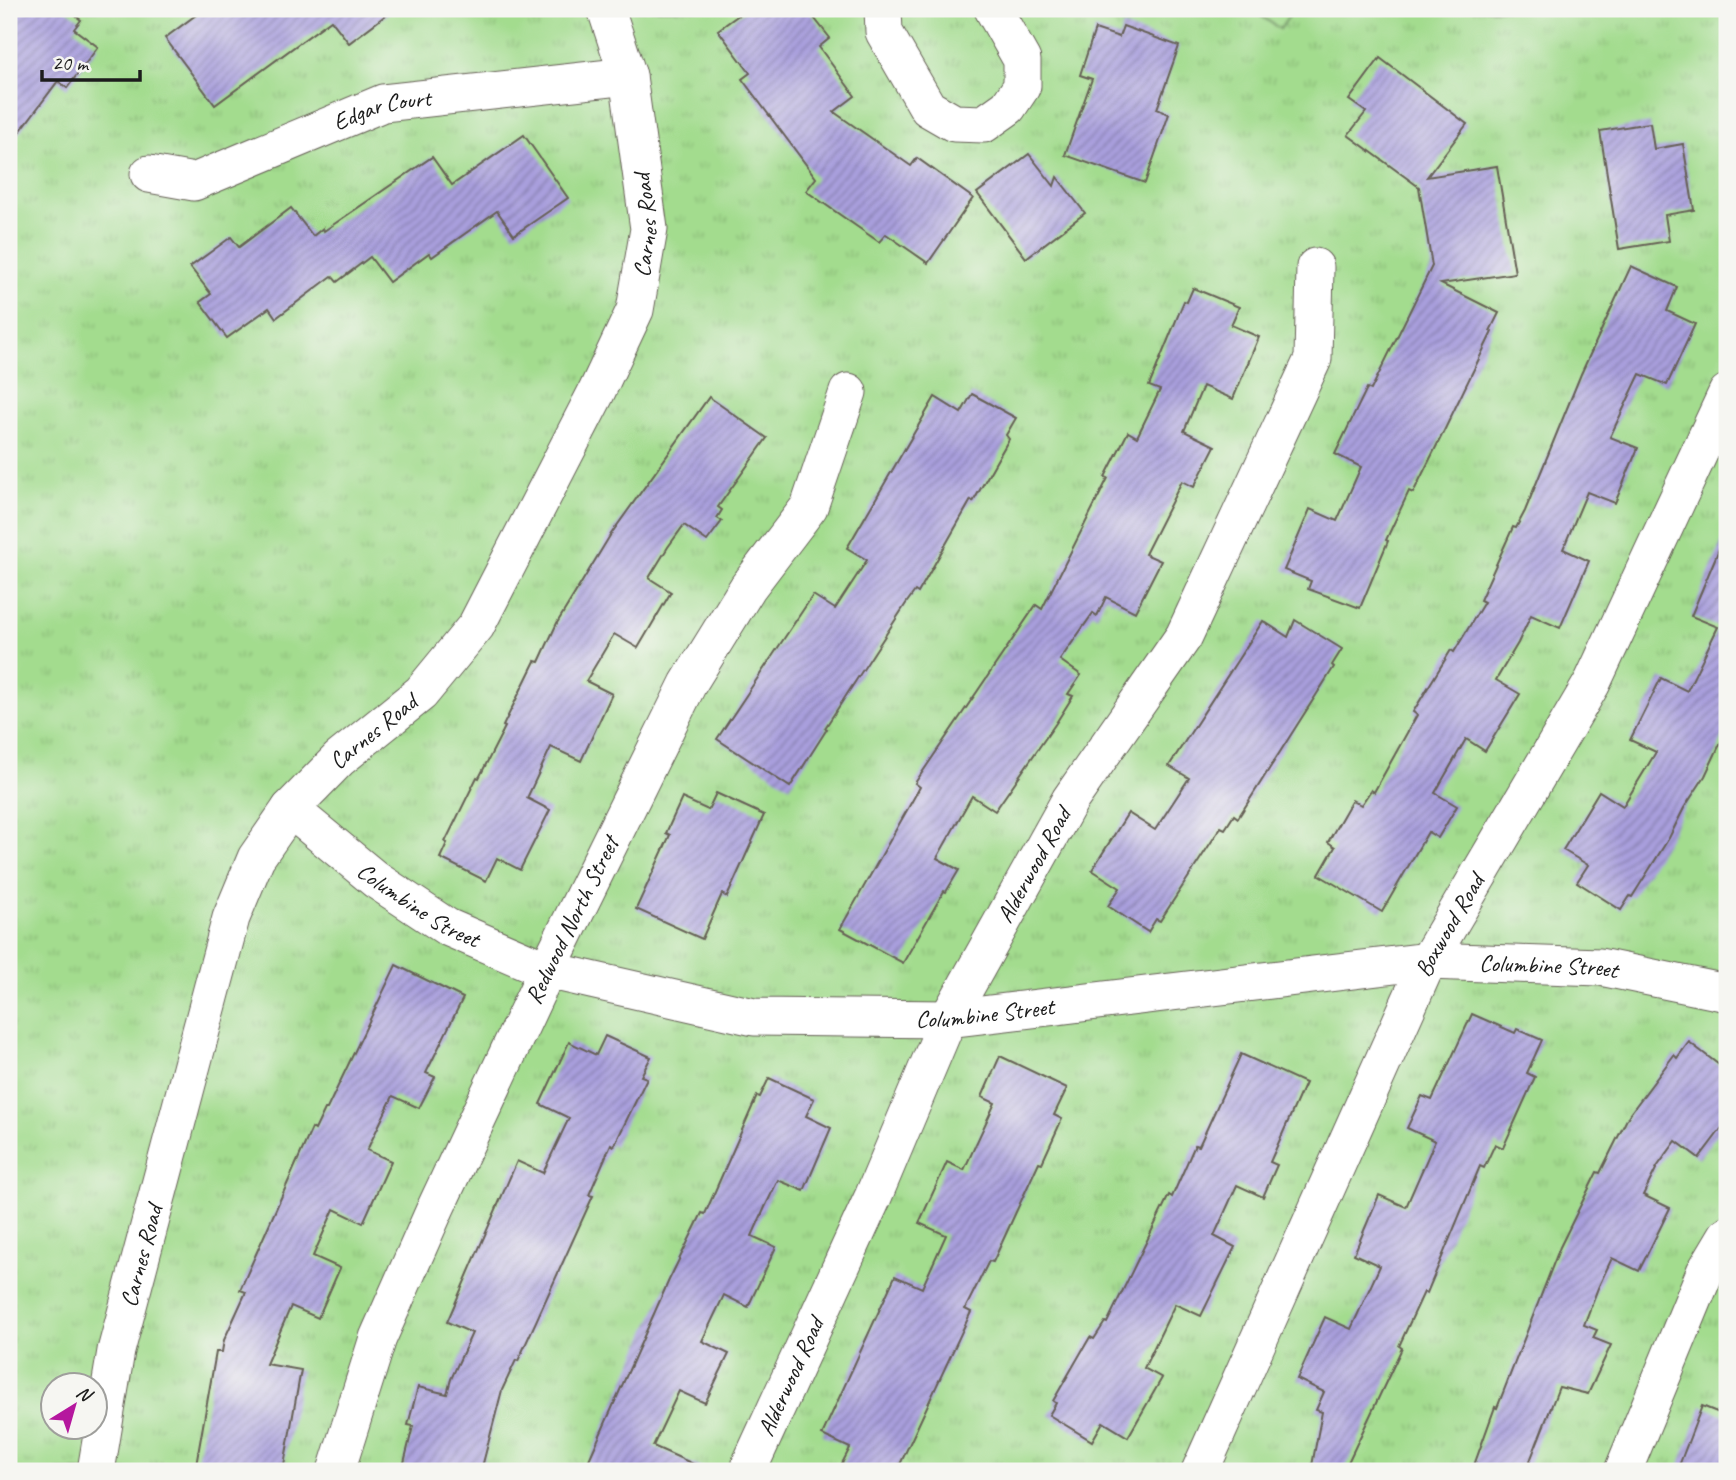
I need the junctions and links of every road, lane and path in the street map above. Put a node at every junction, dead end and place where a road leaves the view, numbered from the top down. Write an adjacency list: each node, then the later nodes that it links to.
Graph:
1 (606, 9): 4 (street, Carnes Road)
2 (883, 9): 3 (street)
3 (992, 9)
4 (628, 76): 5 (street, Edgar Court); 9 (street, Carnes Road)
5 (149, 174)
6 (1315, 267): 13 (street, Alderwood Road)
7 (848, 392): 11 (street, Redwood North Street)
8 (1727, 393): 10 (street, Boxwood Road)
9 (290, 808): 11 (street, Columbine Street); 15 (street, Carnes Road)
10 (1428, 961): 12 (street, Columbine Street); 13 (street, Columbine Street); 18 (street, Boxwood Road)
11 (547, 970): 13 (street, Columbine Street); 16 (street, Redwood North Street)
12 (1727, 993)
13 (948, 1019): 17 (street, Alderwood Road)
14 (1727, 1235): 19 (street)
15 (96, 1471)
16 (336, 1471)
17 (750, 1471)
18 (1200, 1471)
19 (1623, 1471)

